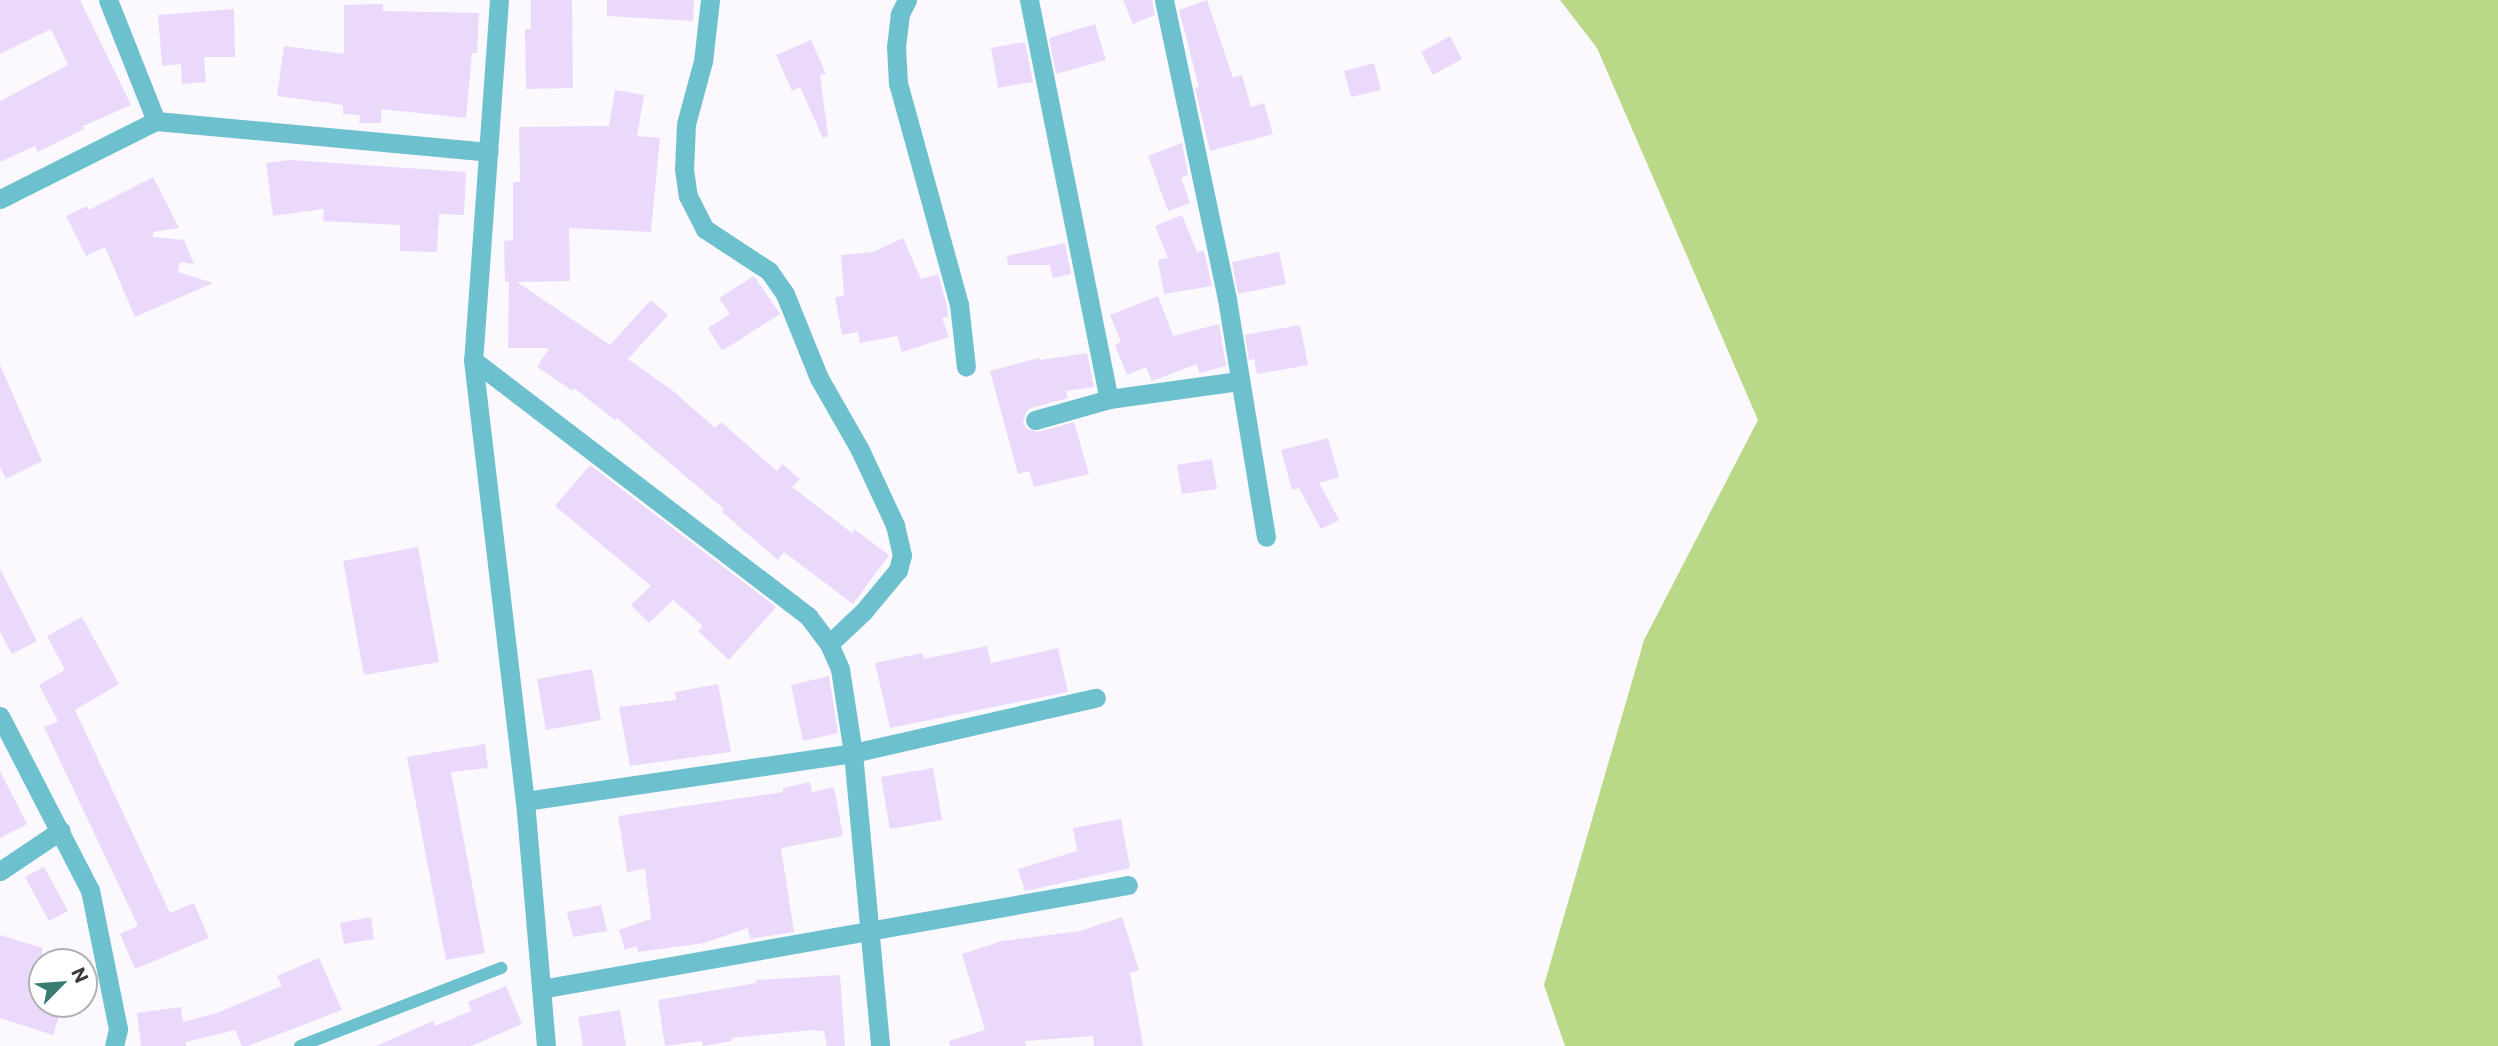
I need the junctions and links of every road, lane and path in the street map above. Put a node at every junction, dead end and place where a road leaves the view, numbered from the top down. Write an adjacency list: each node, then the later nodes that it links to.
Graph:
1 (108, 0): 7 (street)
2 (499, 0): 8 (street)
3 (710, 0): 16 (street)
4 (907, 0): 11 (street)
5 (1029, 0): 13 (street)
6 (1164, 0): 12 (street)
7 (156, 121): 8 (street); 9 (street)
8 (489, 152): 10 (street)
9 (0, 199)
10 (473, 360): 16 (street); 20 (street)
11 (967, 367)
12 (1239, 381): 13 (street); 15 (street)
13 (1109, 399): 14 (street)
14 (1035, 419)
15 (1266, 537)
16 (830, 644): 19 (street)
17 (1096, 698): 19 (street)
18 (0, 716): 21 (street)
19 (853, 753): 20 (street); 24 (street)
20 (524, 800): 26 (street)
21 (61, 830): 22 (street); 27 (street)
22 (0, 870)
23 (1128, 885): 24 (street)
24 (869, 931): 26 (street); 30 (street)
25 (500, 968): 28 (lane)
26 (541, 989): 29 (street)
27 (114, 1046)
28 (299, 1046)
29 (546, 1046)
30 (880, 1046)

